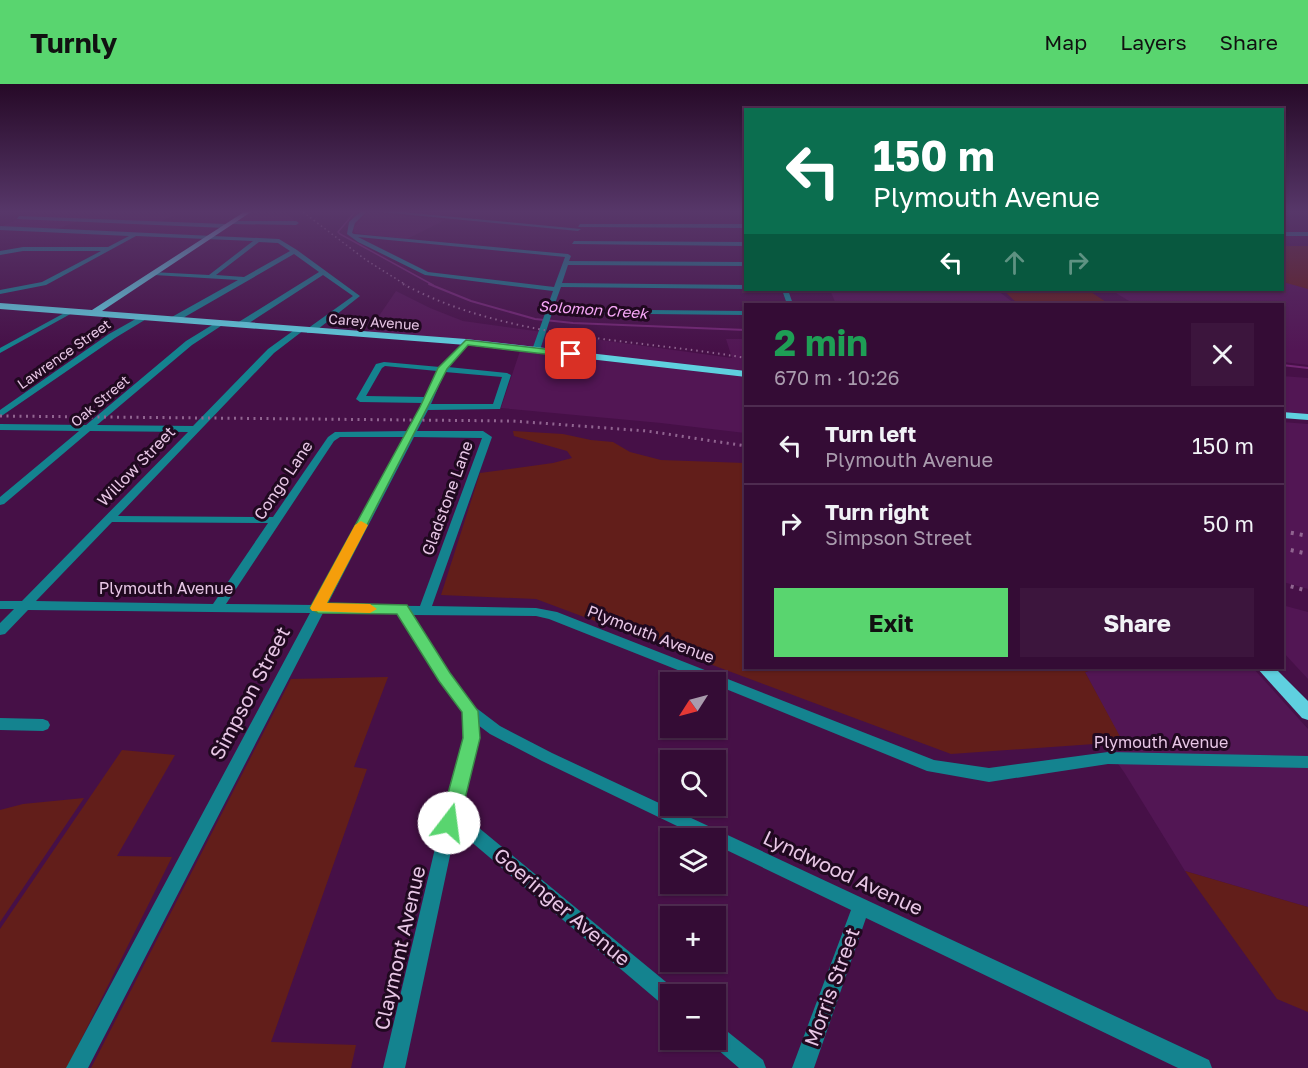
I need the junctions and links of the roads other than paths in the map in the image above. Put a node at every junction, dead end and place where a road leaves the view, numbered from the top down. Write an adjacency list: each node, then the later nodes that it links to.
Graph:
1 (91, 258): 16 (street)
2 (177, 258): 11 (main road)
3 (235, 258): 12 (street)
4 (283, 258): 13 (street)
5 (305, 258): 10 (street)
6 (396, 258): 14 (street)
7 (549, 258): 8 (street)
8 (567, 260): 9 (street); 14 (street)
9 (744, 264)
10 (324, 272): 25 (street); 26 (street, Willow Street)
11 (154, 273): 12 (street); 20 (main road)
12 (210, 277): 13 (street)
13 (245, 279): 23 (street)
14 (556, 287): 15 (street); 22 (street)
15 (744, 287)
16 (0, 294): 17 (main road, Carey Avenue)
17 (0, 305): 18 (main road, Carey Avenue)
18 (70, 312): 20 (main road, Carey Avenue); 29 (street)
19 (744, 313): 22 (street)
20 (92, 314): 21 (main road, Carey Avenue)
21 (144, 318): 23 (main road, Carey Avenue); 33 (street, Lawrence Street)
22 (548, 318): 28 (street)
23 (173, 320): 24 (main road, Carey Avenue)
24 (220, 324): 25 (main road, Carey Avenue); 37 (street, Oak Street)
25 (240, 325): 26 (main road, Carey Avenue)
26 (305, 330): 27 (main road, Carey Avenue); 38 (street, Willow Street)
27 (466, 342): 28 (main road, Carey Avenue); 30 (street, Simpson Street)
28 (536, 350): 31 (main road, Carey Avenue)
29 (0, 351)
30 (443, 368): 32 (street, Simpson Street); 32 (street); 32 (street)
31 (744, 374)
32 (426, 404): 39 (street, Simpson Street)
33 (0, 414)
34 (1284, 417): 35 (main road)
35 (1308, 419)
36 (0, 428): 37 (street)
37 (89, 428): 38 (street); 40 (street, Oak Street)
38 (194, 429): 41 (street, Willow Street)
39 (410, 433): 42 (street, Congo Lane); 46 (street, Simpson Street); 48 (street, Gladstone Lane)
40 (0, 502)
41 (108, 519): 42 (street); 44 (street, Willow Street)
42 (276, 520): 45 (street, Congo Lane)
43 (0, 605): 44 (street, Plymouth Avenue)
44 (25, 605): 45 (street, Plymouth Avenue); 49 (street, Willow Street)
45 (217, 607): 46 (street, Plymouth Avenue)
46 (318, 608): 47 (street, Plymouth Avenue); 60 (street, Simpson Street)
47 (402, 609): 48 (street, Plymouth Avenue); 51 (street)
48 (425, 609): 55 (street, Plymouth Avenue)
49 (0, 631)
50 (1266, 669): 52 (main road)
51 (470, 711): 56 (street, Claymont Avenue); 57 (street, Lyndwood Avenue)
52 (1308, 713)
53 (0, 724): 54 (street)
54 (43, 725)
55 (1308, 762)
56 (449, 823): 58 (street, Goeringer Avenue); 61 (street, Claymont Avenue)
57 (861, 907): 63 (street, Morris Street); 64 (street, Lyndwood Avenue)
58 (660, 990)
59 (726, 1043): 62 (street)
60 (77, 1068)
61 (394, 1068)
62 (755, 1068)
63 (803, 1068)
64 (1202, 1068)

